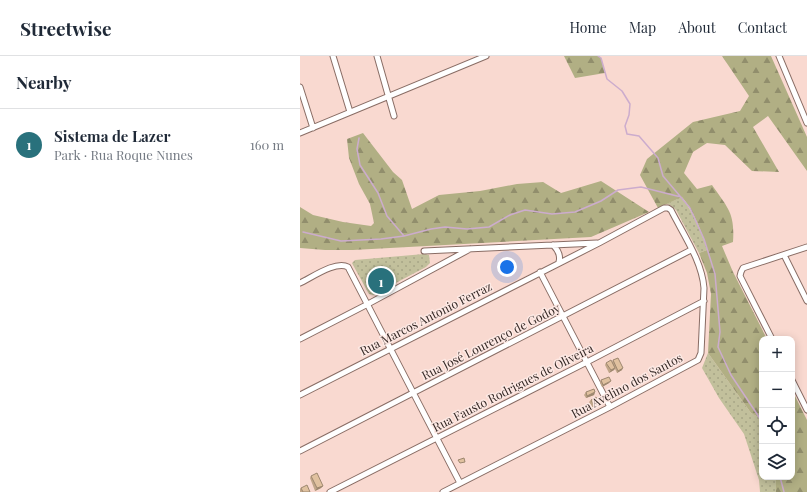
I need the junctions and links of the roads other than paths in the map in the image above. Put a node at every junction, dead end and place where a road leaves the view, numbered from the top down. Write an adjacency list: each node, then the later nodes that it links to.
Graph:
1 (334, 56): 7 (street)
2 (377, 56): 6 (street)
3 (486, 56): 6 (street)
4 (779, 56): 9 (street)
5 (300, 87): 10 (street)
6 (389, 96): 7 (street); 8 (street)
7 (350, 112): 10 (street)
8 (394, 116)
9 (807, 123)
10 (313, 128): 11 (street)
11 (300, 133)
12 (668, 208): 13 (street, Rua Marcos Antonio Ferraz); 17 (street, Rua Avelino dos Santos)
13 (599, 243): 14 (street); 20 (street, Rua Marcos Antonio Ferraz)
14 (553, 245): 16 (street); 20 (street)
15 (807, 247): 19 (street)
16 (470, 249): 18 (street); 25 (street)
17 (691, 250): 23 (street, Rua Avelino dos Santos); 26 (street, Rua José Lourenço de Godoy)
18 (424, 251)
19 (784, 254): 24 (street); 27 (street)
20 (559, 262): 21 (street, Rua Marcos Antonio Ferraz)
21 (540, 272): 26 (street); 29 (street, Rua Marcos Antonio Ferraz)
22 (300, 283): 25 (street)
23 (704, 301): 30 (street, Rua Fausto Rodrigues de Oliveira); 34 (street, Rua Avelino dos Santos)
24 (807, 301)
25 (368, 304): 28 (street); 29 (street)
26 (563, 316): 30 (street); 32 (street, Rua José Lourenço de Godoy)
27 (770, 336)
28 (300, 339)
29 (390, 349): 32 (street); 33 (street, Rua Marcos Antonio Ferraz)
30 (587, 362): 34 (street); 36 (street, Rua Fausto Rodrigues de Oliveira)
31 (795, 386): 35 (street)
32 (414, 393): 36 (street); 37 (street, Rua José Lourenço de Godoy)
33 (300, 395)
34 (610, 407): 38 (street, Rua Avelino dos Santos)
35 (807, 410)
36 (436, 438): 38 (street); 39 (street, Rua Fausto Rodrigues de Oliveira)
37 (300, 451)
38 (460, 483): 40 (street, Rua Avelino dos Santos)
39 (330, 492)
40 (443, 492)

